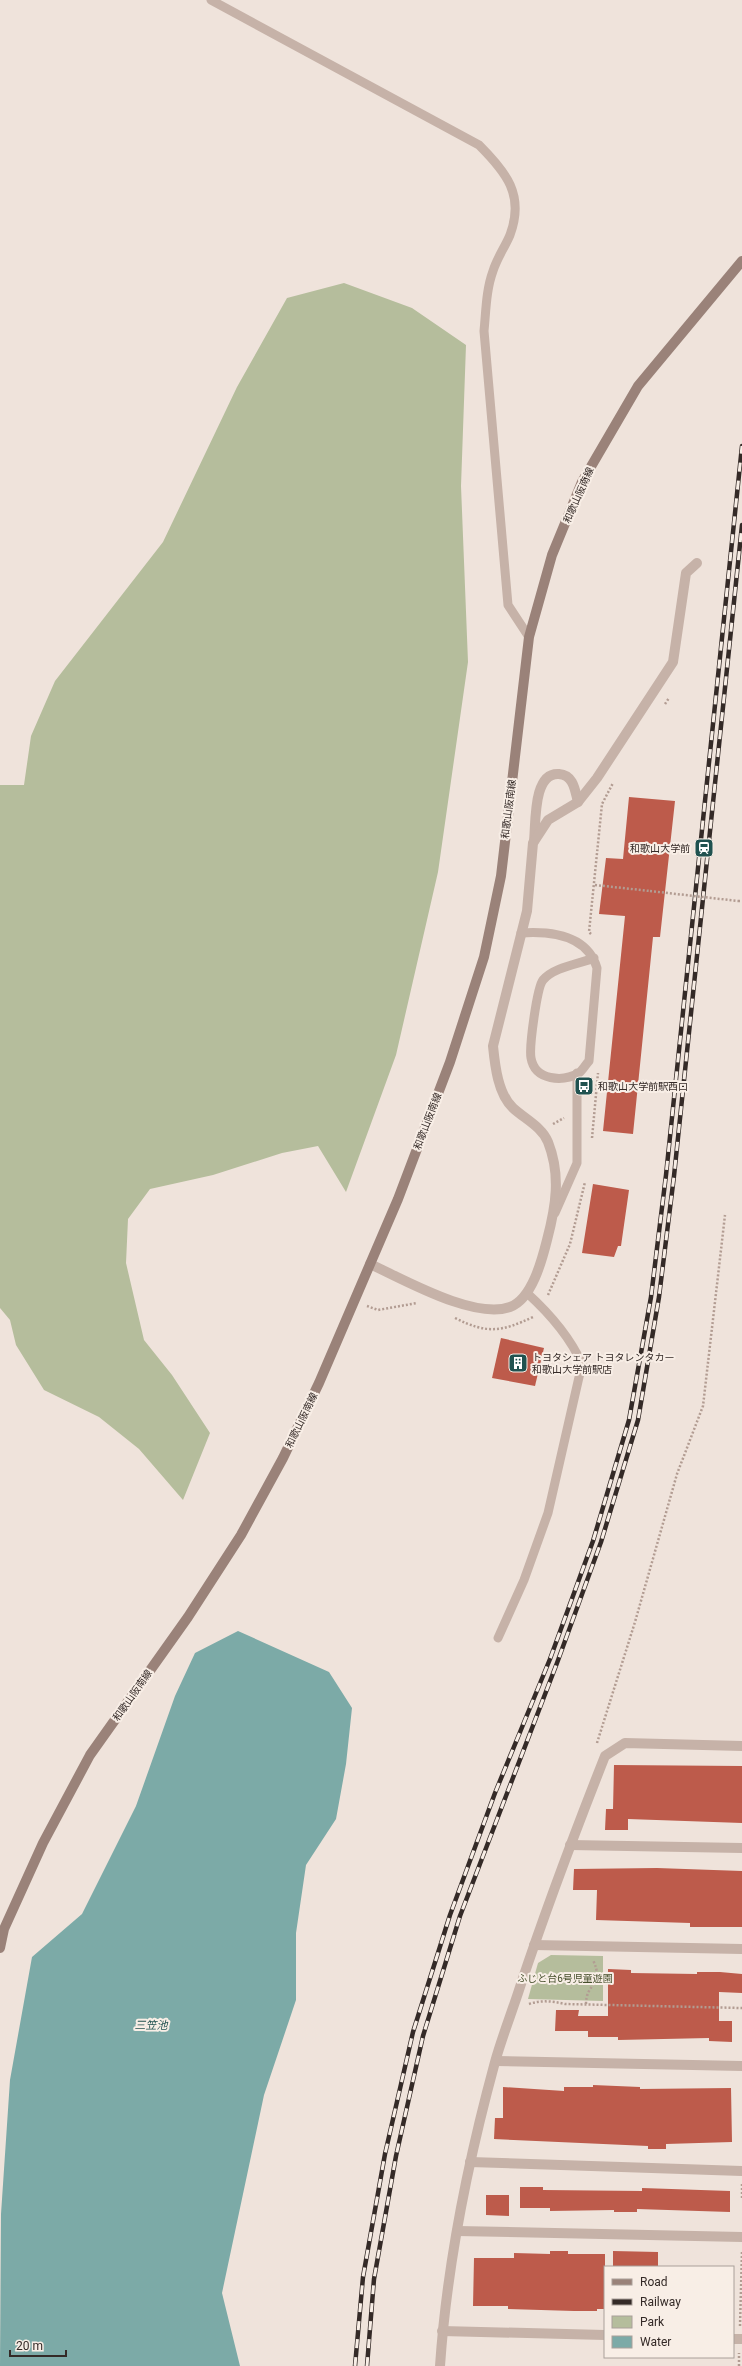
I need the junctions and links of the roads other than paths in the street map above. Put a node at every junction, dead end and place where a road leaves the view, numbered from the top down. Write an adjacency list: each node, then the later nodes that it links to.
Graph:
1 (211, 0): 4 (lane)
2 (742, 261): 4 (main road, 和歌山阪南線)
3 (697, 563): 5 (street)
4 (529, 637): 11 (main road, 和歌山阪南線)
5 (578, 802): 6 (street); 6 (street)
6 (534, 843): 7 (street)
7 (521, 933): 8 (lane); 10 (street)
8 (594, 958): 9 (lane); 9 (lane)
9 (577, 1073): 10 (lane)
10 (554, 1216): 12 (street)
11 (370, 1264): 12 (street); 18 (main road, 和歌山阪南線)
12 (527, 1293): 13 (lane)
13 (498, 1638)
14 (742, 1746): 15 (street)
15 (570, 1845): 16 (street); 17 (street)
16 (742, 1848)
17 (534, 1945): 19 (street); 20 (street)
18 (0, 1948)
19 (742, 1949)
20 (496, 2061): 21 (street); 22 (street)
21 (742, 2066)
22 (470, 2162): 23 (street); 24 (street)
23 (742, 2171)
24 (457, 2231): 25 (street); 26 (street)
25 (742, 2237)
26 (442, 2331): 27 (street); 28 (street)
27 (604, 2335)
28 (440, 2366)

